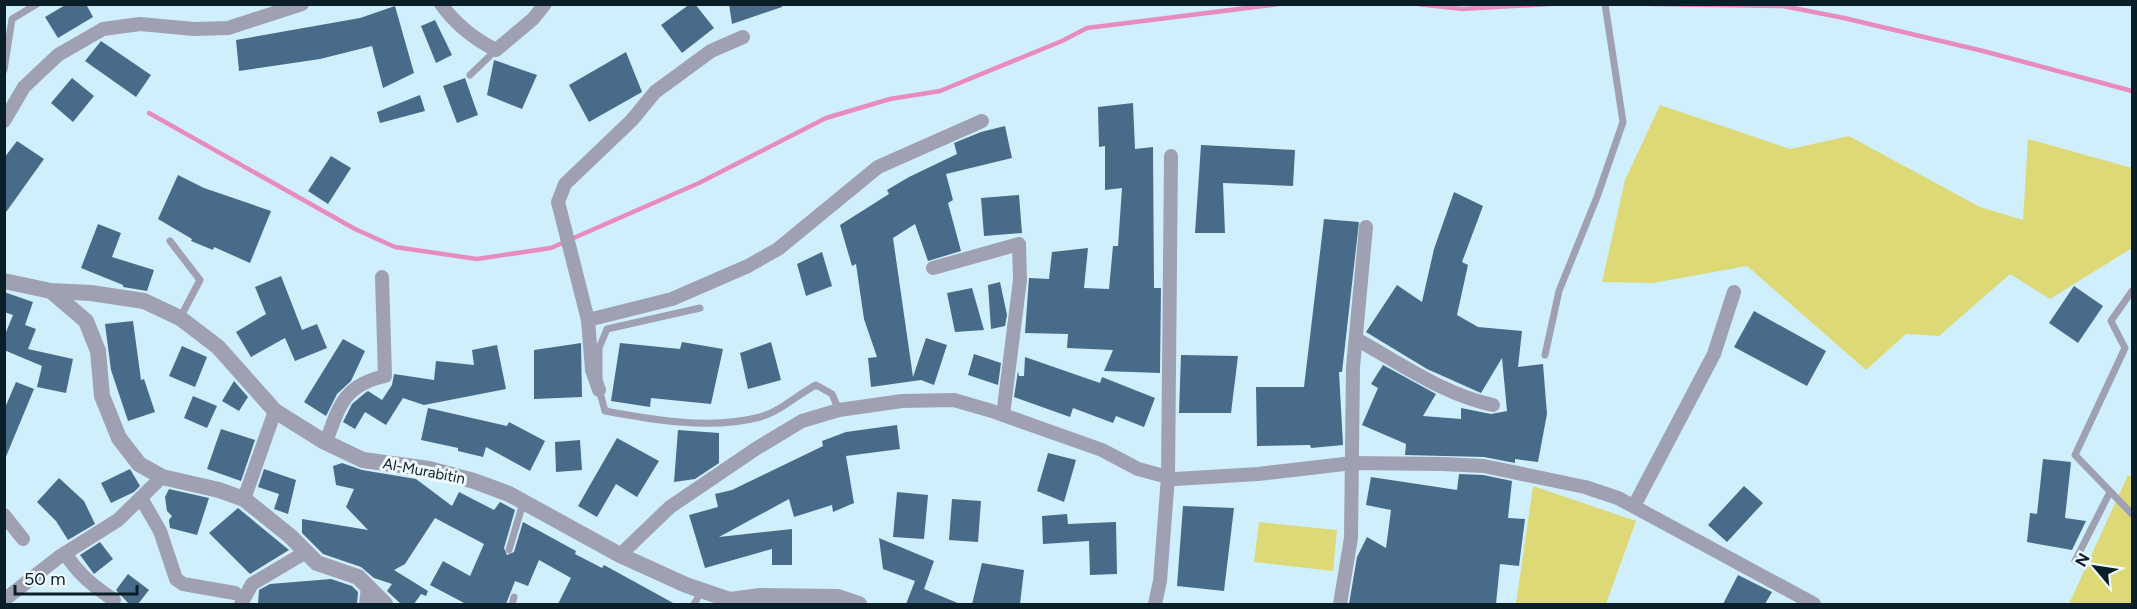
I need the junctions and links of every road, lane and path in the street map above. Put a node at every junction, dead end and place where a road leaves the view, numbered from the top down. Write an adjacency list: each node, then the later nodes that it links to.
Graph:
1 (37, 4): 8 (lane)
2 (302, 4): 10 (street)
3 (441, 4): 7 (street)
4 (545, 4): 7 (street)
5 (1605, 4): 25 (lane)
6 (743, 37): 23 (street)
7 (496, 50): 9 (lane)
8 (4, 70)
9 (470, 75)
10 (4, 121)
11 (982, 121): 23 (street)
12 (1171, 156): 34 (street)
13 (1366, 227): 24 (street)
14 (170, 241): 22 (lane)
15 (933, 268): 30 (street)
16 (382, 277): 31 (street)
17 (4, 281): 18 (street, Al-Murabitin)
18 (51, 291): 22 (street, Al-Murabitin); 33 (street)
19 (2133, 291): 35 (lane)
20 (1734, 292): 39 (street)
21 (700, 308): 26 (lane)
22 (180, 318): 29 (street, Al-Murabitin)
23 (588, 320): 26 (street)
24 (1356, 339): 27 (street); 32 (street)
25 (1545, 355)
26 (599, 390): 28 (lane)
27 (1493, 405)
28 (839, 410): 30 (street); 46 (street)
29 (275, 411): 31 (street, Al-Murabitin); 37 (street)
30 (1003, 415): 34 (street)
31 (326, 442): 38 (street, Al-Murabitin)
32 (1353, 463): 34 (street); 39 (street); 58 (street)
33 (162, 477): 36 (street); 37 (street)
34 (1168, 477): 57 (street)
35 (2110, 492): 40 (lane); 47 (lane)
36 (141, 498): 45 (street); 50 (street)
37 (244, 500): 44 (street)
38 (523, 503): 43 (lane); 46 (street, Al-Murabitin)
39 (1634, 507): 59 (street)
40 (2133, 514)
41 (4, 515): 42 (street)
42 (23, 539)
43 (509, 550)
44 (306, 552): 48 (street); 50 (street)
45 (65, 553): 51 (street); 53 (street)
46 (620, 555): 49 (street, Al-Murabitin)
47 (2074, 561)
48 (368, 586): 54 (street); 55 (street)
49 (698, 598): 52 (street, Al-Murabitin)
50 (238, 599)
51 (4, 600)
52 (733, 602): 56 (street, Al-Murabitin)
53 (112, 604)
54 (366, 604)
55 (385, 604)
56 (859, 604)
57 (1155, 604)
58 (1340, 604)
59 (1814, 604)

